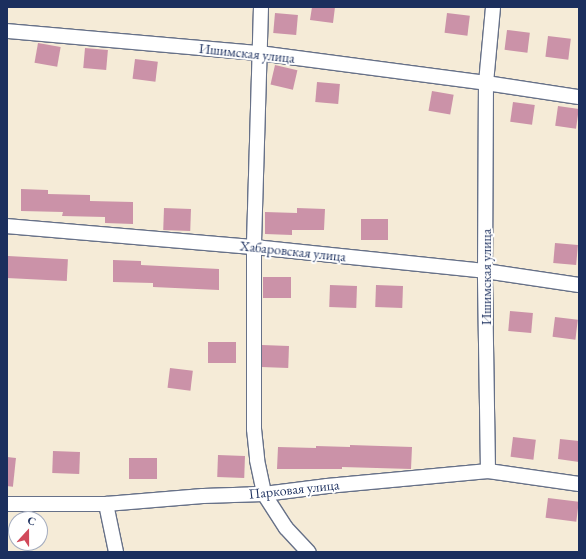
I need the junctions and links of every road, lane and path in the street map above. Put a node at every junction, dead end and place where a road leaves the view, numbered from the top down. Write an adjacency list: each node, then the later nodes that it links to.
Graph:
1 (261, 7): 4 (street)
2 (493, 7): 5 (street, Ишимская улица)
3 (7, 31): 4 (street, Ишимская улица)
4 (259, 53): 5 (street, Ишимская улица); 8 (street)
5 (486, 83): 6 (street, Ишимская улица); 9 (street, Ишимская улица)
6 (579, 97)
7 (7, 226): 8 (street, Хабаровская улица)
8 (254, 247): 9 (street, Хабаровская улица); 13 (street)
9 (485, 271): 10 (street, Хабаровская улица); 11 (street, Ишимская улица)
10 (579, 285)
11 (488, 471): 12 (street, Парковая улица); 13 (street, Парковая улица)
12 (579, 484)
13 (264, 494): 15 (street, Парковая улица); 17 (street)
14 (7, 504): 15 (street, Парковая улица)
15 (106, 504): 16 (street)
16 (116, 552)
17 (308, 552)

